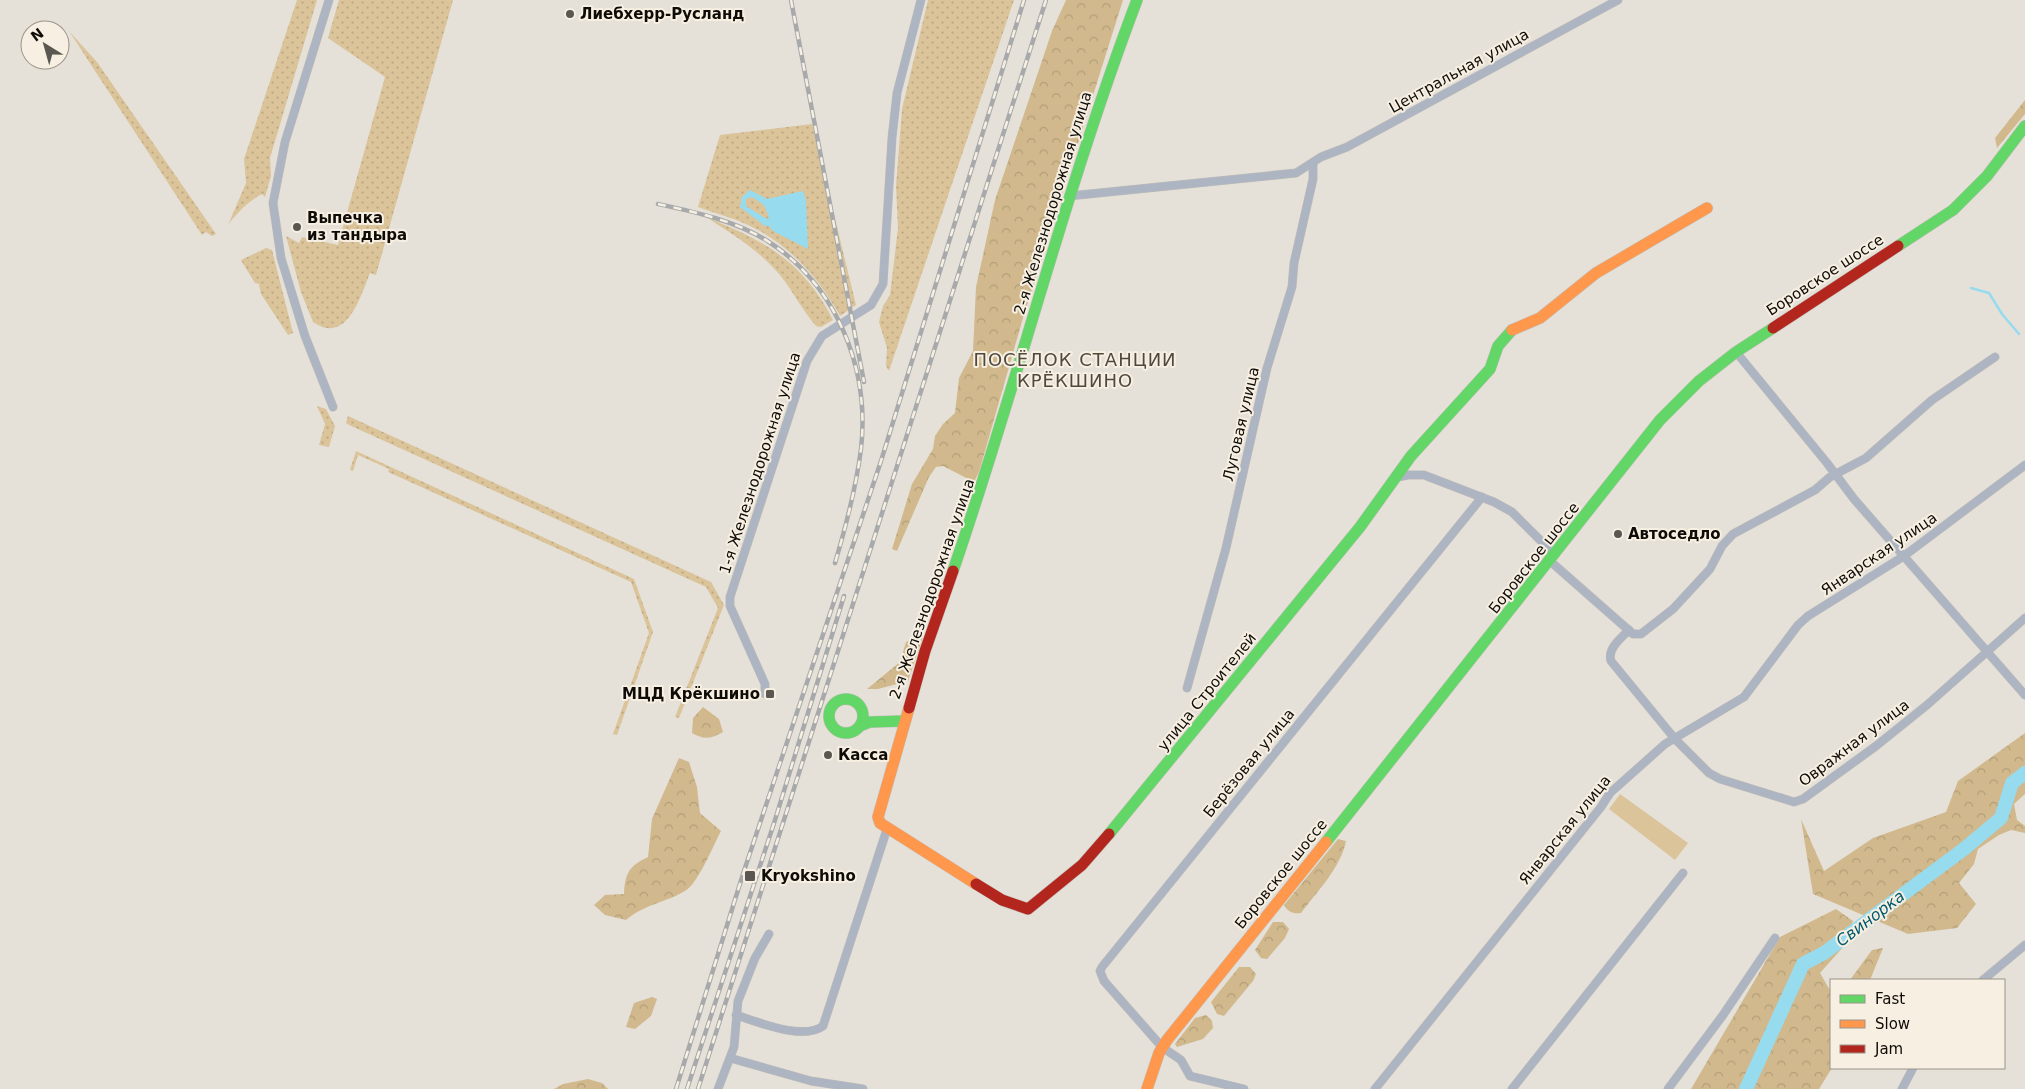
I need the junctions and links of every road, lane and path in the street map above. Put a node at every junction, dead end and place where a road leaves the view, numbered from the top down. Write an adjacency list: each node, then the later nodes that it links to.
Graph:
1 (328, 0): 11 (street)
2 (921, 0): 22 (street, 1-я Железнодорожная улица)
3 (1137, 0): 7 (street, 2-я Железнодорожная улица)
4 (1618, 0): 6 (street, Центральная улица)
5 (2025, 126): 9 (street, Боровское шоссе)
6 (1313, 164): 7 (street, Центральная улица); 21 (street, Луговая улица)
7 (1069, 196): 25 (street, 2-я Железнодорожная улица)
8 (1707, 208): 14 (street, улица Строителей)
9 (1736, 352): 13 (street); 17 (street, Боровское шоссе)
10 (1995, 357): 13 (street)
11 (333, 407)
12 (2025, 465): 16 (street, Январская улица)
13 (1836, 474): 16 (street); 19 (street)
14 (1398, 477): 15 (street); 27 (street, улица Строителей)
15 (1482, 497): 17 (street); 34 (street, Берёзовая улица)
16 (1904, 556): 20 (street); 26 (street, Январская улица)
17 (1552, 558): 19 (street); 34 (street, Боровское шоссе)
18 (2025, 618): 20 (street, Овражная улица)
19 (1631, 632): 26 (street, Овражная улица)
20 (1987, 652): 23 (street); 26 (street, Овражная улица)
21 (1187, 688)
22 (765, 694)
23 (2025, 695)
24 (864, 721): 25 (street)
25 (904, 721): 27 (street, 2-я Железнодорожная улица)
26 (1675, 739): 41 (street, Январская улица)
27 (886, 829): 33 (street)
28 (1683, 872): 42 (street)
29 (768, 934): 33 (street)
30 (1775, 938): 43 (street)
31 (2025, 945): 32 (street)
32 (1984, 979)
33 (736, 1016): 35 (street)
34 (1162, 1047): 39 (street, Боровское шоссе); 40 (street, Берёзовая улица)
35 (730, 1058): 37 (street); 38 (street)
36 (1912, 1069): 44 (street)
37 (718, 1089)
38 (862, 1089)
39 (1147, 1089)
40 (1244, 1089)
41 (1375, 1089)
42 (1512, 1089)
43 (1668, 1089)
44 (1902, 1089)

